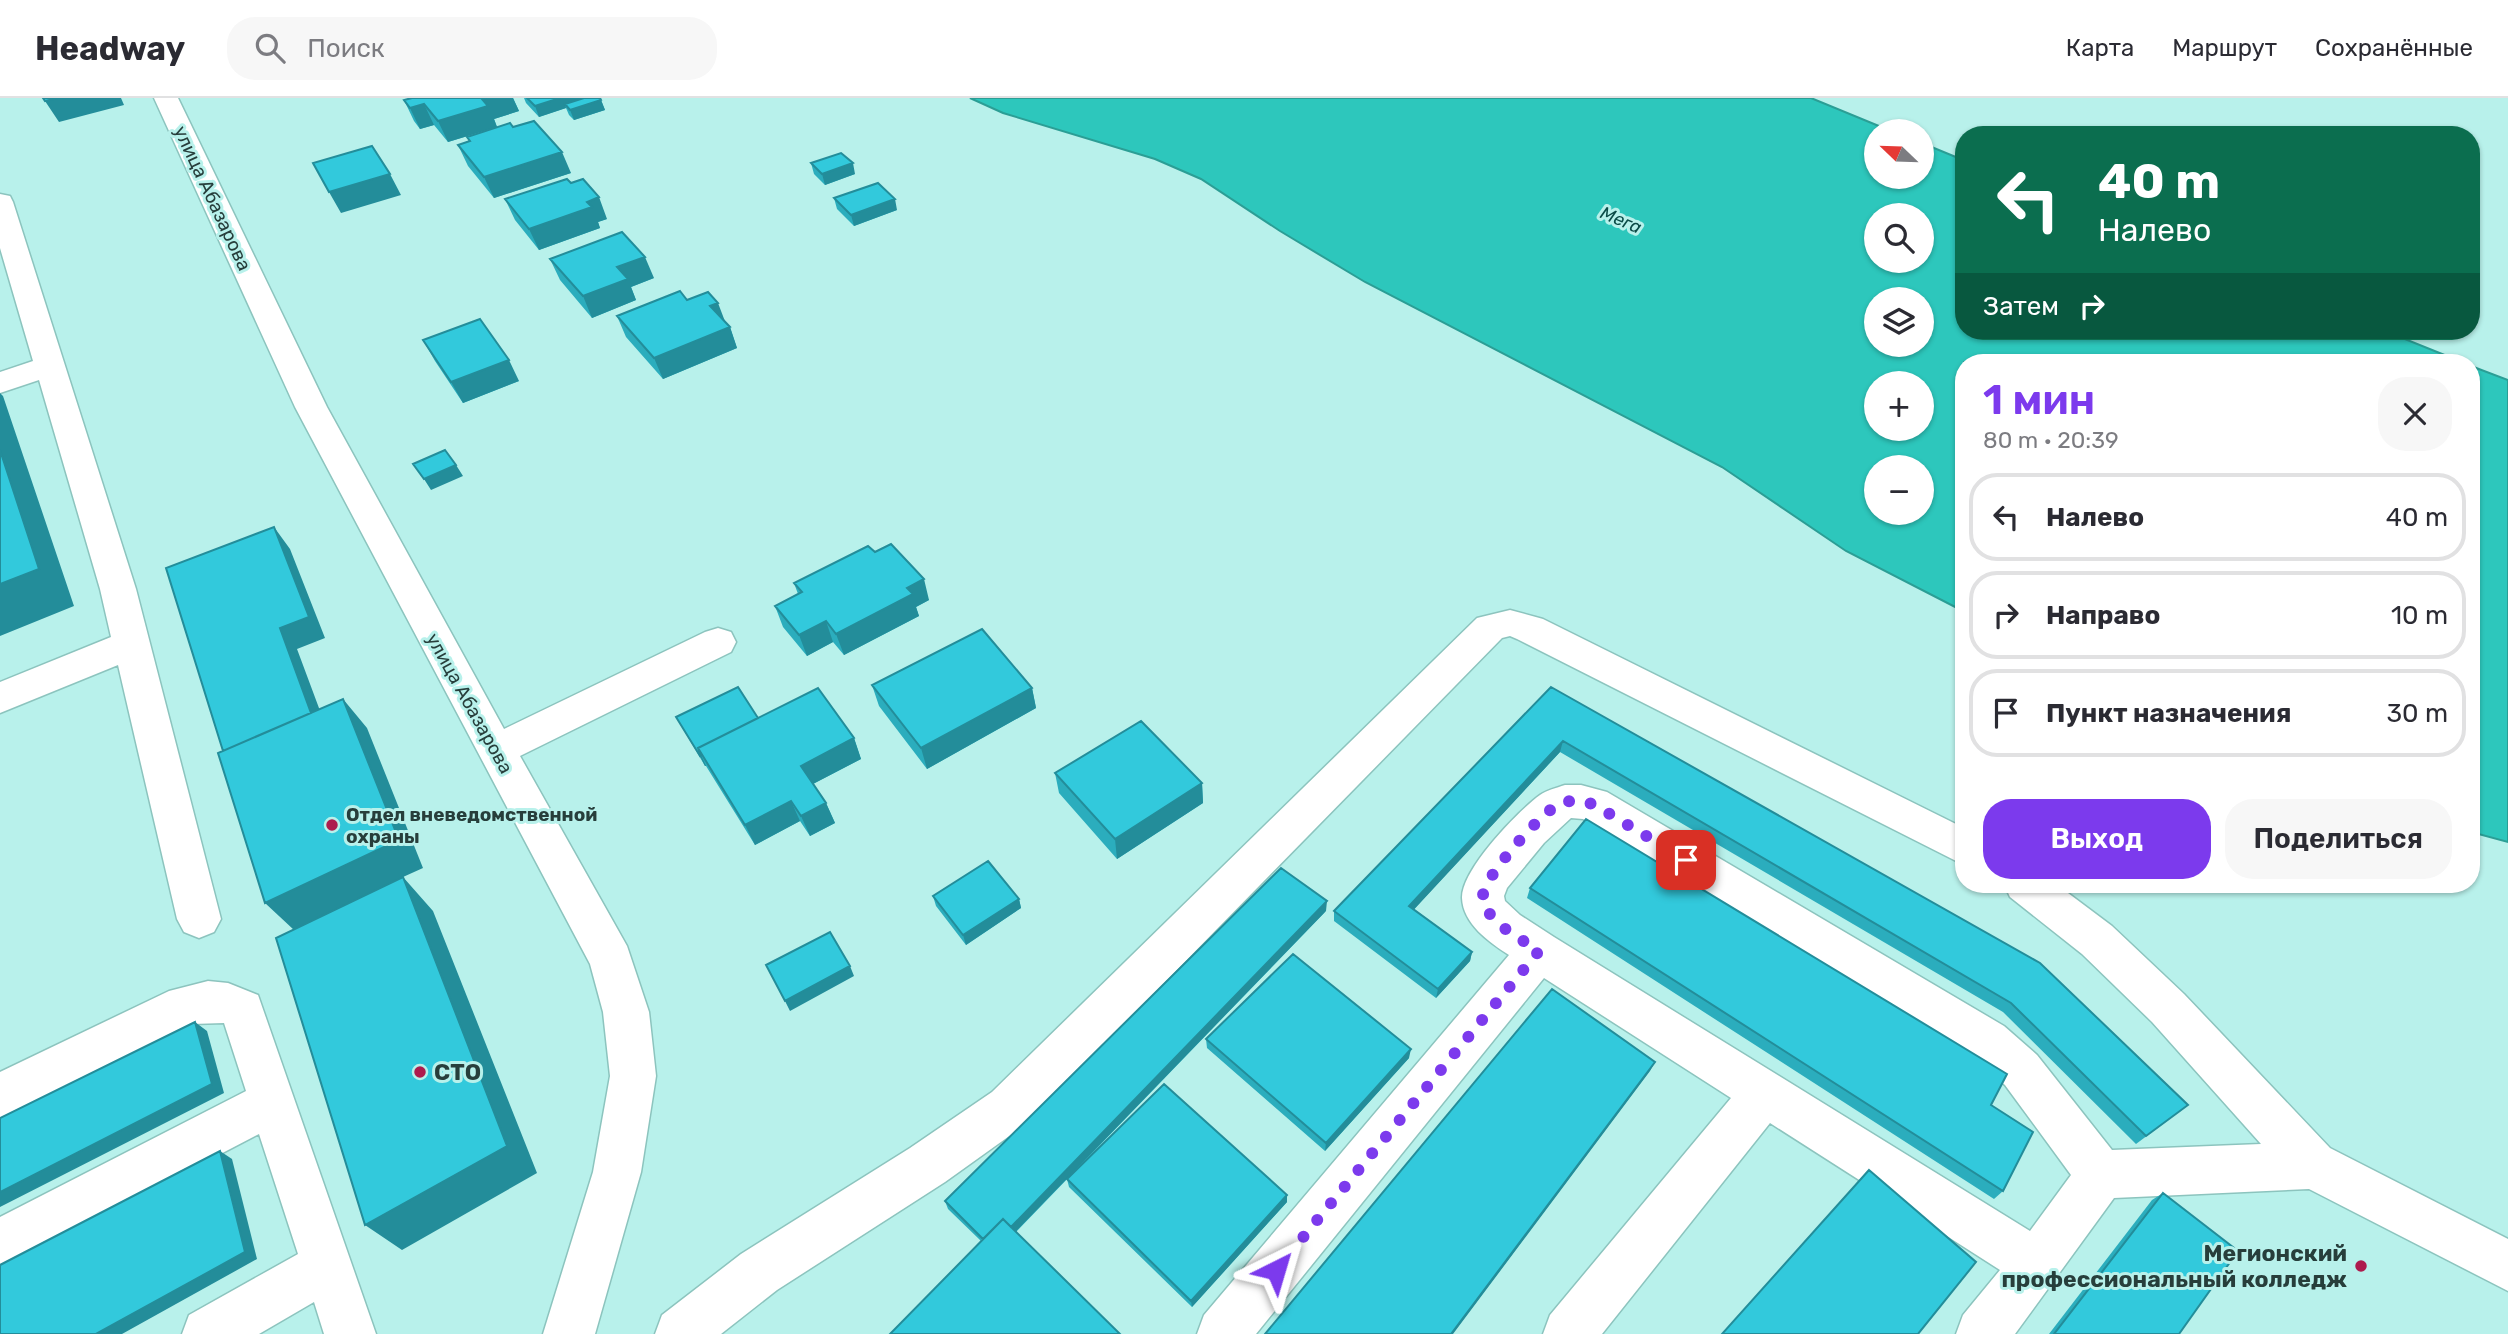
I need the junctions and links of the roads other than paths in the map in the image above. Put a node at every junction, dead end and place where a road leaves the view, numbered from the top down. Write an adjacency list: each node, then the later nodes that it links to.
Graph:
1 (166, 98): 8 (street, улица Абазарова)
2 (0, 202): 3 (street)
3 (50, 366): 4 (street); 6 (street)
4 (0, 383)
5 (718, 642): 8 (street)
6 (132, 644): 7 (street); 11 (street)
7 (0, 698)
8 (496, 750): 24 (street, улица Абазарова)
9 (1955, 843): 25 (street)
10 (2037, 893): 16 (street)
11 (199, 919)
12 (1539, 951): 13 (street); 17 (street); 26 (street)
13 (1765, 1093): 19 (street); 27 (street)
14 (0, 1096): 15 (street)
15 (272, 1102): 18 (street); 20 (street)
16 (2313, 1165): 17 (street); 21 (street)
17 (2101, 1175): 19 (street)
18 (0, 1244)
19 (2037, 1264): 28 (street)
20 (327, 1266): 22 (street); 23 (street)
21 (2508, 1266)
22 (208, 1334)
23 (351, 1334)
24 (569, 1334)
25 (681, 1334)
26 (1223, 1334)
27 (1569, 1334)
28 (1982, 1334)

